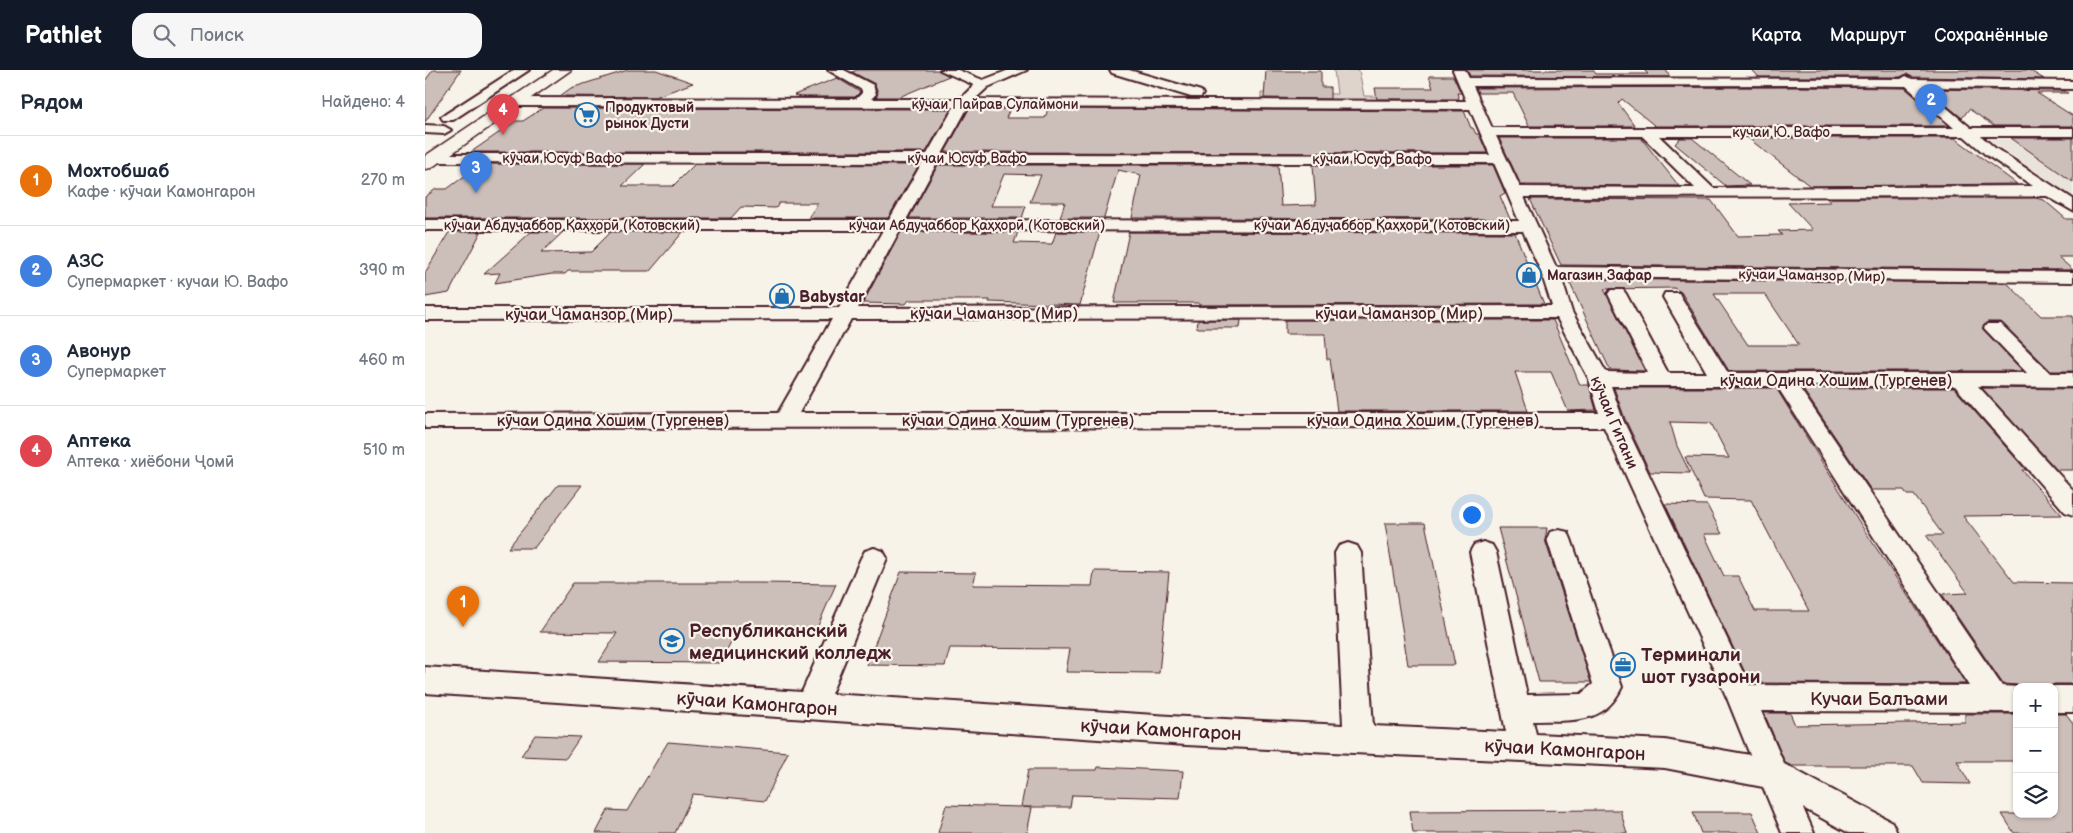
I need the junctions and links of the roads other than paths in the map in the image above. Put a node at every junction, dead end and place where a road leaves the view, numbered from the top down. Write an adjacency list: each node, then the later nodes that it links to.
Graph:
1 (523, 70): 26 (street)
2 (536, 70): 26 (main road)
3 (563, 70): 22 (main road)
4 (835, 70): 23 (street)
5 (946, 70): 19 (street)
6 (1021, 70): 19 (street)
7 (1117, 70): 14 (street)
8 (1159, 70): 14 (street)
9 (1573, 70): 15 (street)
10 (1679, 70): 16 (street)
11 (1785, 70): 17 (street)
12 (1893, 70): 18 (street)
13 (1461, 76): 15 (street); 25 (street, кӯчаи Гитани)
14 (1142, 78): 21 (street)
15 (1581, 82): 16 (street)
16 (1690, 82): 17 (street)
17 (1797, 82): 18 (street)
18 (1910, 83): 20 (street); 31 (street)
19 (983, 84): 24 (street)
20 (2073, 85)
21 (1196, 94)
22 (516, 102): 23 (street, кӯчаи Пайрав Сулаймони); 35 (main road)
23 (860, 103): 24 (street, кӯчаи Пайрав Сулаймони)
24 (963, 104): 25 (street, кӯчаи Пайрав Сулаймони); 33 (street)
25 (1473, 105): 28 (street, кӯчаи Гитани)
26 (446, 123): 27 (street); 32 (main road)
27 (425, 129)
28 (1489, 132): 29 (street, кучаи Ю. Вафо); 34 (street, кӯчаи Гитани)
29 (1646, 132): 31 (street, кучаи Ю. Вафо); 38 (street)
30 (2073, 132): 31 (street, кучаи Ю. Вафо)
31 (1969, 133): 36 (street)
32 (425, 142)
33 (933, 158): 34 (street, кӯчаи Юсуф Вафо); 35 (street, кӯчаи Юсуф Вафо); 40 (street)
34 (1500, 159): 37 (street, кӯчаи Гитани)
35 (429, 161)
36 (2050, 191): 38 (street); 39 (street)
37 (1513, 192): 38 (street); 42 (street, кӯчаи Гитани)
38 (1709, 193)
39 (2073, 206)
40 (897, 224): 41 (street, кӯчаи Абдуҷаббор Қаҳҳорӣ (Котовский)); 42 (street, кӯчаи Абдуҷаббор Қаҳҳорӣ (Котовский)); 49 (street)
41 (425, 225)
42 (1529, 226): 43 (street, кӯчаи Гитани)
43 (1550, 272): 44 (street, кӯчаи Чаманзор (Мир)); 47 (street, кӯчаи Гитани)
44 (2073, 277)
45 (1617, 294): 52 (street)
46 (1672, 297): 53 (street)
47 (1563, 312): 49 (street, кӯчаи Чаманзор (Мир)); 51 (street, кӯчаи Гитани)
48 (425, 314): 49 (street, кӯчаи Чаманзор (Мир))
49 (843, 314): 58 (street)
50 (1994, 328): 56 (street)
51 (1599, 380): 52 (street, кӯчаи Одина Хошим (Тургенев)); 59 (street, кӯчаи Гитани)
52 (1662, 380): 53 (street, кӯчаи Одина Хошим (Тургенев))
53 (1722, 380): 54 (street, кӯчаи Одина Хошим (Тургенев))
54 (1783, 380): 55 (street, кӯчаи Одина Хошим (Тургенев)); 68 (street)
55 (1961, 380): 56 (street, кӯчаи Одина Хошим (Тургенев)); 61 (street)
56 (2045, 380): 57 (street, кӯчаи Одина Хошим (Тургенев))
57 (2073, 380)
58 (785, 420): 59 (street, кӯчаи Одина Хошим (Тургенев)); 60 (street, кӯчаи Одина Хошим (Тургенев))
59 (1612, 420): 67 (street, кӯчаи Гитани)
60 (425, 421)
61 (2073, 506)
62 (1559, 539): 72 (street)
63 (1483, 552): 72 (street)
64 (1348, 553): 73 (street)
65 (874, 558): 71 (street)
66 (425, 680): 71 (street, кӯчаи Камонгарон)
67 (1741, 698): 68 (street, Кучаи Балъами); 75 (street, кӯчаи Гитани)
68 (2005, 698)
69 (2058, 699): 70 (street)
70 (2073, 699)
71 (811, 706): 73 (street, кӯчаи Камонгарон)
72 (1517, 708): 74 (street)
73 (1359, 739): 74 (street, кӯчаи Камонгарон)
74 (1524, 747): 75 (street, кӯчаи Камонгарон)
75 (1773, 774): 76 (street, кӯчаи Гитани); 77 (street, кӯчаи Камонгарон)
76 (1798, 833)
77 (1881, 833)

